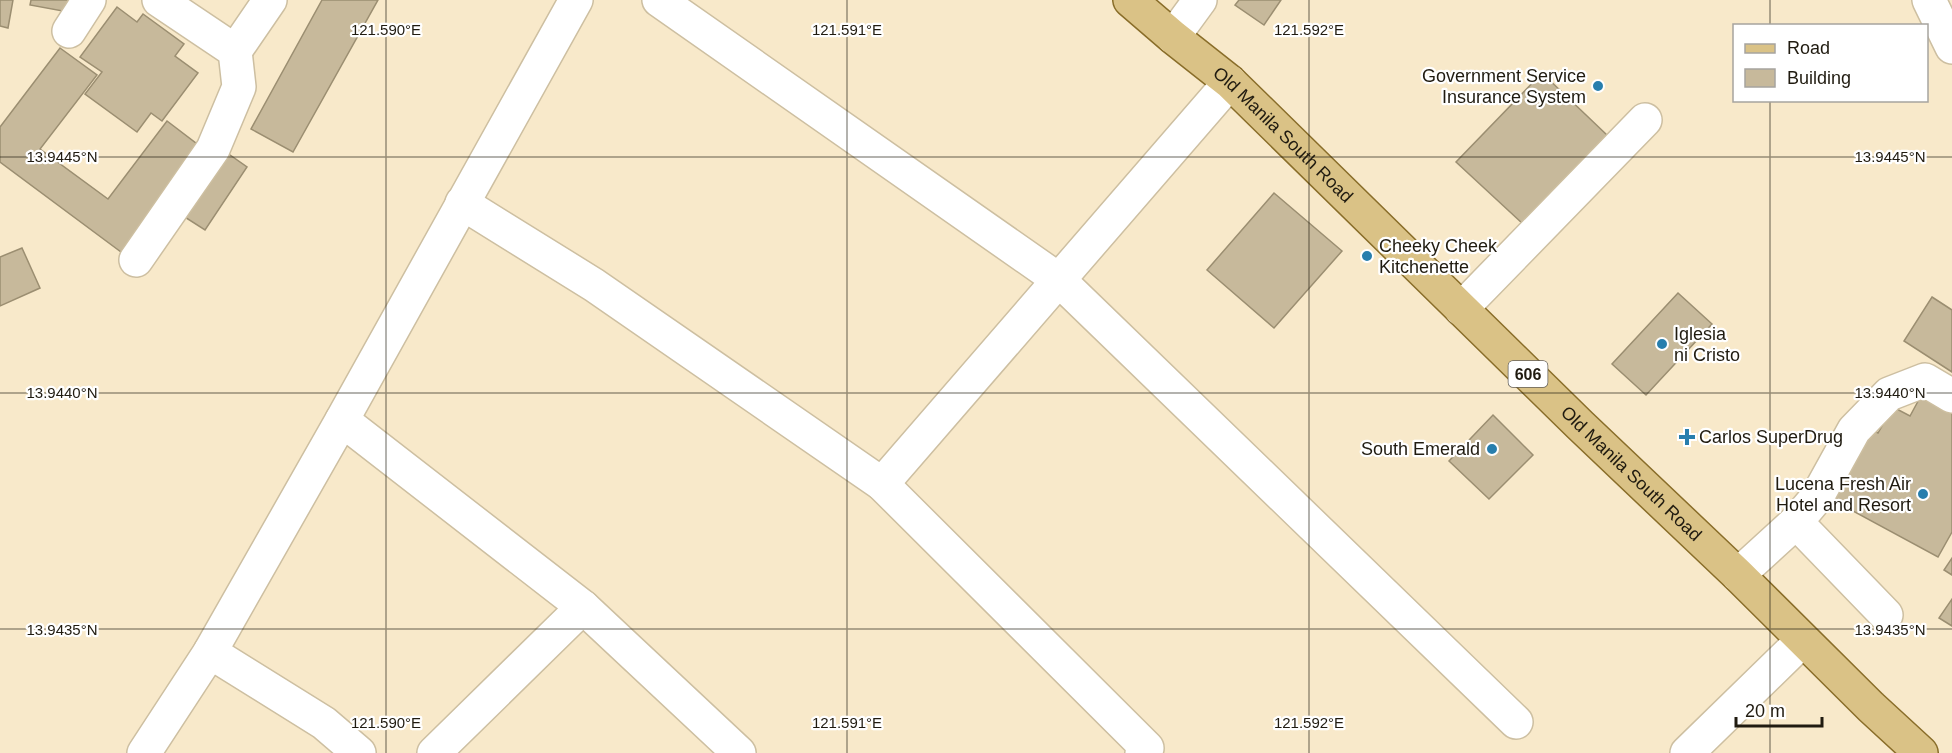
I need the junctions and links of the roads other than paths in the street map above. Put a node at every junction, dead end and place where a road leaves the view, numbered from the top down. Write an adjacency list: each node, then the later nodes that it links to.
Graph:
1 (89, 0): 9 (street)
2 (159, 0): 12 (street)
3 (270, 0): 12 (street)
4 (576, 0): 15 (street)
5 (659, 0): 17 (street)
6 (1130, 0): 10 (main road, Old Manila South Road / 606)
7 (1200, 0): 10 (street)
8 (1929, 0): 11 (street)
9 (69, 31)
10 (1173, 37): 13 (main road, Old Manila South Road / 606)
11 (1952, 47)
12 (236, 51): 16 (street)
13 (1230, 82): 17 (street); 18 (main road, Old Manila South Road / 606)
14 (1645, 120): 18 (street)
15 (462, 203): 20 (street); 21 (street)
16 (136, 260)
17 (1059, 280): 21 (street); 28 (street)
18 (1461, 309): 23 (main road, Old Manila South Road / 606)
19 (1952, 396): 22 (street)
20 (342, 420): 24 (street); 27 (street)
21 (882, 484): 33 (street)
22 (1796, 522): 23 (street); 25 (street)
23 (1738, 576): 26 (main road, Old Manila South Road / 606)
24 (583, 607): 31 (street); 32 (street)
25 (1886, 615)
26 (1803, 640): 34 (street); 35 (main road, Old Manila South Road / 606)
27 (210, 652): 29 (street); 30 (street)
28 (1516, 722)
29 (144, 753)
30 (359, 753)
31 (434, 753)
32 (739, 753)
33 (1142, 753)
34 (1687, 753)
35 (1921, 753)

